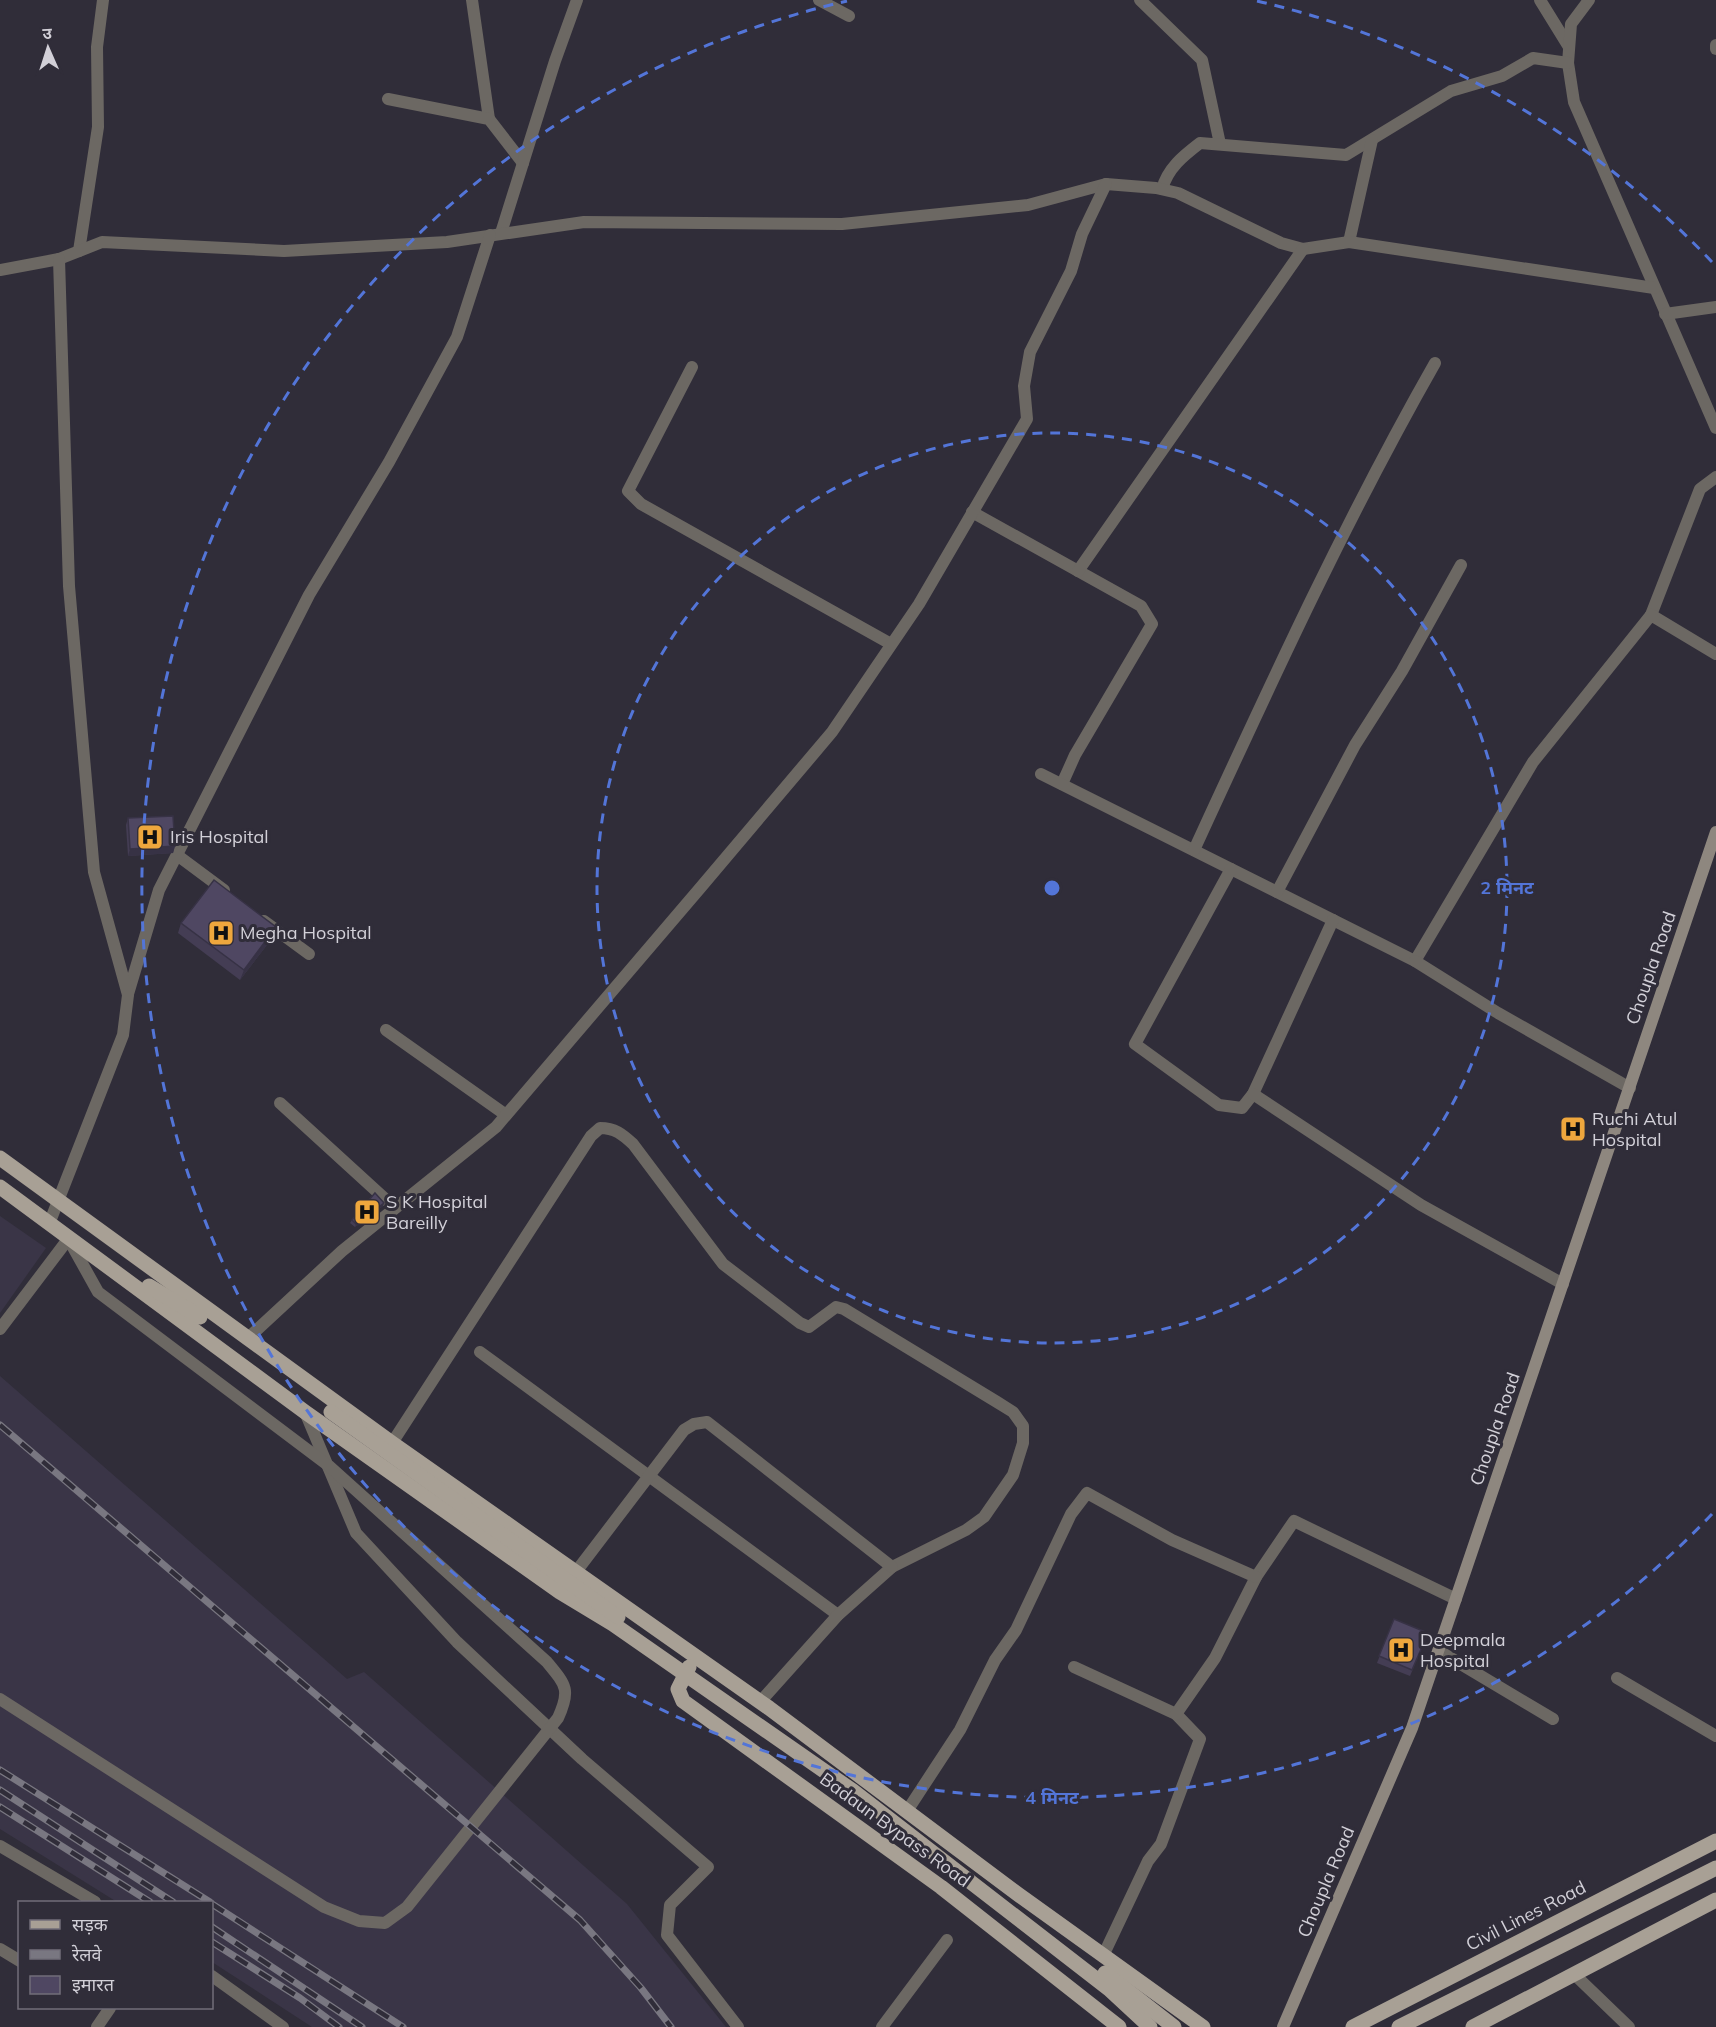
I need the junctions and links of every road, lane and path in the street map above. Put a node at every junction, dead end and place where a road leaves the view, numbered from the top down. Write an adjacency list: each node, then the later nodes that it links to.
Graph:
1 (103, 0): 23 (street)
2 (472, 0): 14 (street)
3 (577, 0): 17 (street)
4 (819, 0): 8 (street)
5 (1140, 0): 16 (street)
6 (1540, 0): 10 (street)
7 (1589, 0): 10 (street)
8 (849, 16)
9 (1716, 45): 11 (street)
10 (1569, 47): 12 (street)
11 (1716, 50)
12 (1568, 63): 15 (street); 26 (street)
13 (388, 99): 14 (street)
14 (489, 118): 17 (street)
15 (1372, 140): 16 (street); 21 (street)
16 (1220, 144): 19 (street)
17 (523, 163): 20 (street)
18 (1106, 184): 19 (street); 20 (street); 33 (street)
19 (1162, 189): 22 (street)
20 (495, 234): 23 (street); 43 (street)
21 (1349, 242): 22 (street); 26 (street)
22 (1303, 249): 35 (street)
23 (80, 251): 24 (street)
24 (59, 259): 25 (street); 51 (street)
25 (0, 270)
26 (1654, 288): 28 (street)
27 (1716, 307): 28 (street)
28 (1665, 314): 31 (street)
29 (1435, 363): 42 (street)
30 (692, 367): 37 (street)
31 (1716, 429)
32 (1716, 477): 36 (street)
33 (972, 512): 35 (street); 37 (street)
34 (1461, 565): 45 (street)
35 (1078, 571): 40 (street)
36 (1651, 615): 38 (street); 50 (street)
37 (891, 645): 56 (street)
38 (1716, 654)
39 (1041, 774): 40 (street)
40 (1062, 784): 42 (street)
41 (1716, 832): 53 (main road, Choupla Road)
42 (1194, 850): 44 (street)
43 (177, 855): 46 (street); 51 (street)
44 (1231, 869): 45 (street); 54 (street)
45 (1277, 892): 48 (street)
46 (233, 897)
47 (252, 912): 49 (street)
48 (1333, 920): 50 (street); 54 (street)
49 (309, 954)
50 (1415, 961): 53 (street)
51 (128, 995): 59 (street)
52 (386, 1030): 56 (street)
53 (1630, 1088): 64 (main road, Choupla Road)
54 (1253, 1094): 64 (street)
55 (280, 1103): 60 (street)
56 (506, 1115): 60 (street)
57 (0, 1158): 59 (main road)
58 (0, 1187): 62 (main road)
59 (60, 1203): 61 (main road); 62 (street)
60 (395, 1208): 67 (street)
61 (81, 1219): 65 (main road); 67 (main road)
62 (50, 1224): 63 (main road)
63 (69, 1238): 65 (main road); 66 (street); 69 (main road); 71 (street)
64 (1563, 1284): 77 (main road, Choupla Road)
65 (200, 1317): 108 (main road)
66 (0, 1329)
67 (247, 1339): 70 (main road)
68 (480, 1352): 72 (street)
69 (305, 1412): 71 (street); 76 (main road)
70 (392, 1443): 73 (street); 74 (main road)
71 (329, 1466): 84 (street); 104 (street)
72 (650, 1474): 73 (street); 74 (street); 78 (street)
73 (892, 1568): 78 (street)
74 (576, 1572): 76 (street); 80 (main road)
75 (1256, 1577): 77 (street); 86 (street); 89 (street)
76 (560, 1592): 82 (main road)
77 (1456, 1599): 79 (main road, Choupla Road)
78 (838, 1615): 85 (street)
79 (1439, 1651): 87 (street); 110 (main road, Choupla Road)
80 (694, 1656): 82 (main road, Badaun Bypass Road); 85 (main road)
81 (1074, 1667): 86 (street)
82 (685, 1676): 106 (main road, Badaun Bypass Road); 107 (main road)
83 (1617, 1678): 88 (street)
84 (0, 1699)
85 (760, 1702): 89 (main road)
86 (1176, 1714): 97 (street)
87 (1553, 1719)
88 (1716, 1736)
89 (907, 1811): 97 (main road)
90 (1716, 1841): 111 (main road, Civil Lines Road)
91 (0, 1846): 94 (street)
92 (1712, 1872): 112 (main road)
93 (1716, 1900): 99 (main road)
94 (93, 1901)
95 (947, 1941): 105 (street)
96 (0, 1949): 98 (street)
97 (1103, 1956): 109 (main road)
98 (18, 1960)
99 (1575, 1975): 113 (main road); 114 (street)
100 (213, 1977): 102 (street)
101 (109, 2009): 103 (street)
102 (280, 2026)
103 (97, 2027)
104 (738, 2027)
105 (882, 2027)
106 (1119, 2027)
107 (1149, 2027)
108 (1174, 2027)
109 (1203, 2027)
110 (1283, 2027)
111 (1353, 2027)
112 (1399, 2027)
113 (1473, 2027)
114 (1629, 2027)

